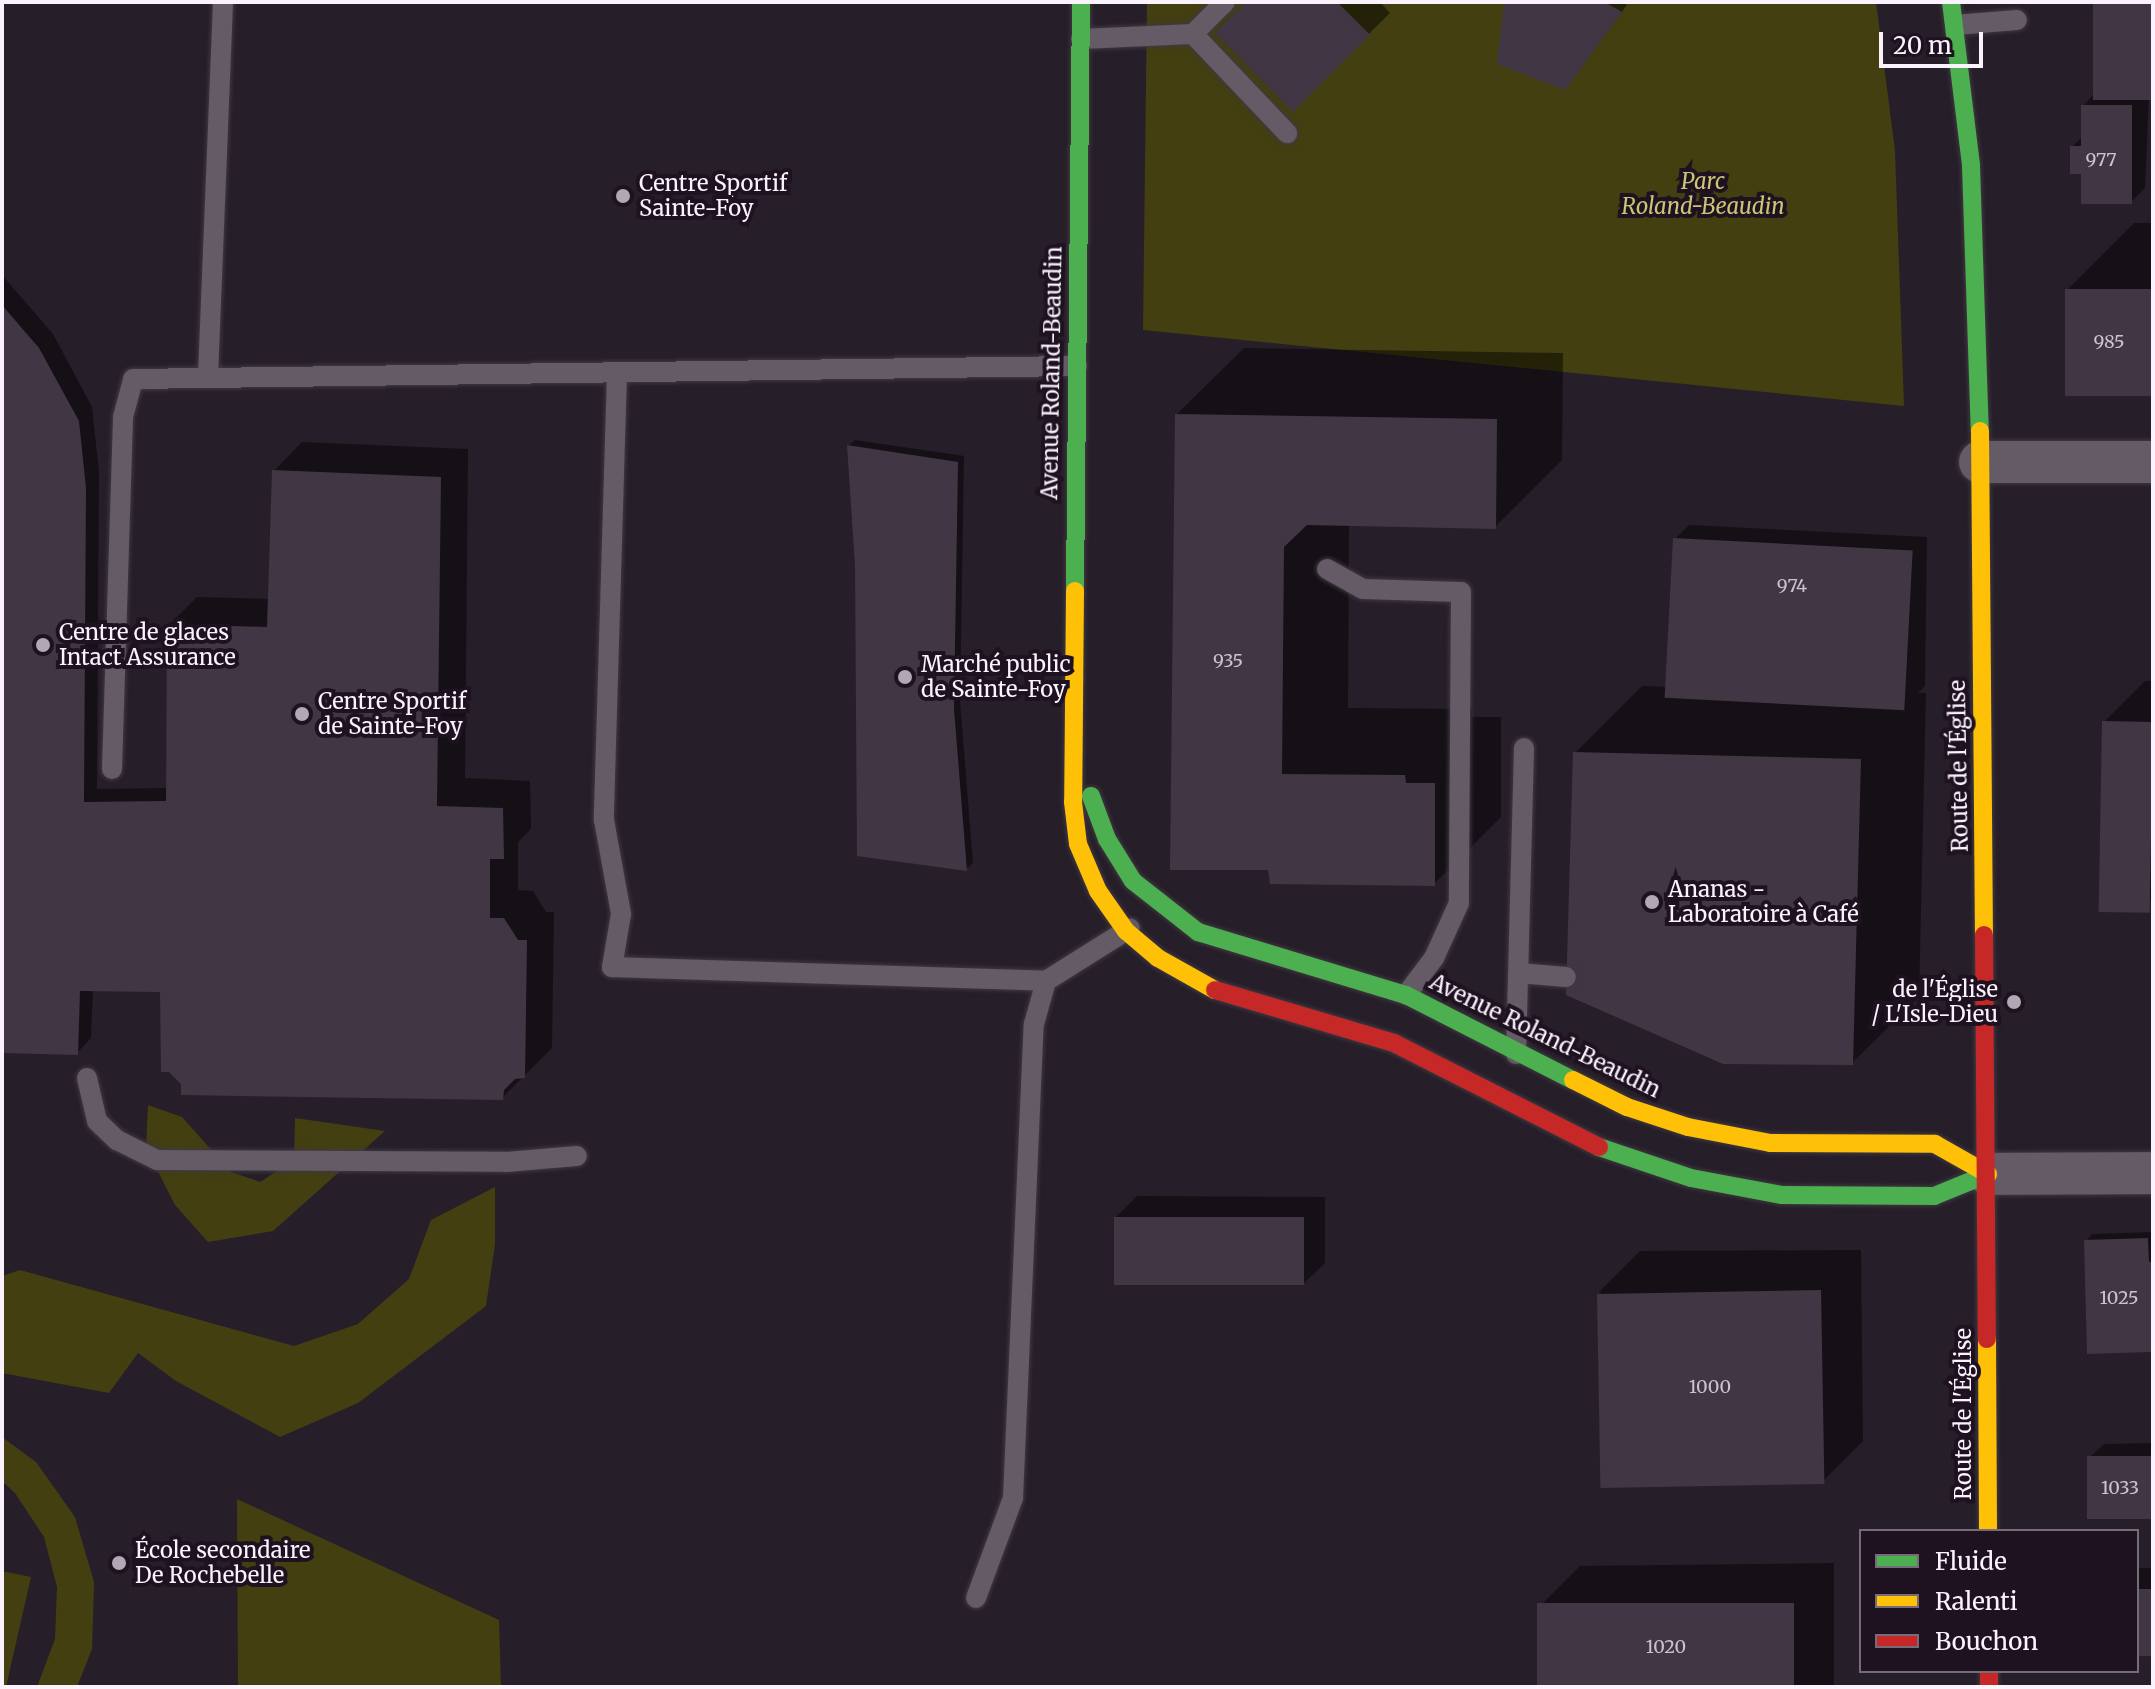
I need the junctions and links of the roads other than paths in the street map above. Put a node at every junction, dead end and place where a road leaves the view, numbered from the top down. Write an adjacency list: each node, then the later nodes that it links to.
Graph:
1 (223, 2): 12 (lane)
2 (1081, 2): 8 (street, Avenue Roland-Beaudin)
3 (1225, 2): 7 (lane)
4 (1951, 2): 6 (street, Route de l'Église)
5 (2017, 20): 6 (lane)
6 (1955, 25): 13 (street, Route de l'Église)
7 (1193, 34): 8 (lane); 9 (lane)
8 (1081, 39): 10 (street, Avenue Roland-Beaudin)
9 (1287, 133)
10 (1077, 366): 11 (lane); 16 (street, Avenue Roland-Beaudin)
11 (617, 373): 12 (lane); 23 (lane)
12 (208, 376): 18 (lane)
13 (1980, 462): 14 (street); 29 (street, Route de l'Église)
14 (2153, 462)
15 (1327, 569): 24 (lane)
16 (1074, 744): 19 (street, Avenue Roland-Beaudin); 20 (street, Avenue Roland-Beaudin)
17 (1524, 748): 21 (lane)
18 (112, 769)
19 (1159, 906): 20 (lane); 24 (street, Avenue Roland-Beaudin)
20 (1126, 931): 23 (lane); 29 (street, Avenue Roland-Beaudin)
21 (1519, 973): 22 (lane); 25 (lane)
22 (1566, 977)
23 (1046, 981): 31 (lane)
24 (1406, 995): 25 (street, Avenue Roland-Beaudin)
25 (1516, 1054): 29 (street, Avenue Roland-Beaudin)
26 (87, 1078): 27 (lane)
27 (577, 1156)
28 (2153, 1173): 29 (street)
29 (1988, 1174): 30 (street, Route de l'Église)
30 (1988, 1529)
31 (976, 1598)

